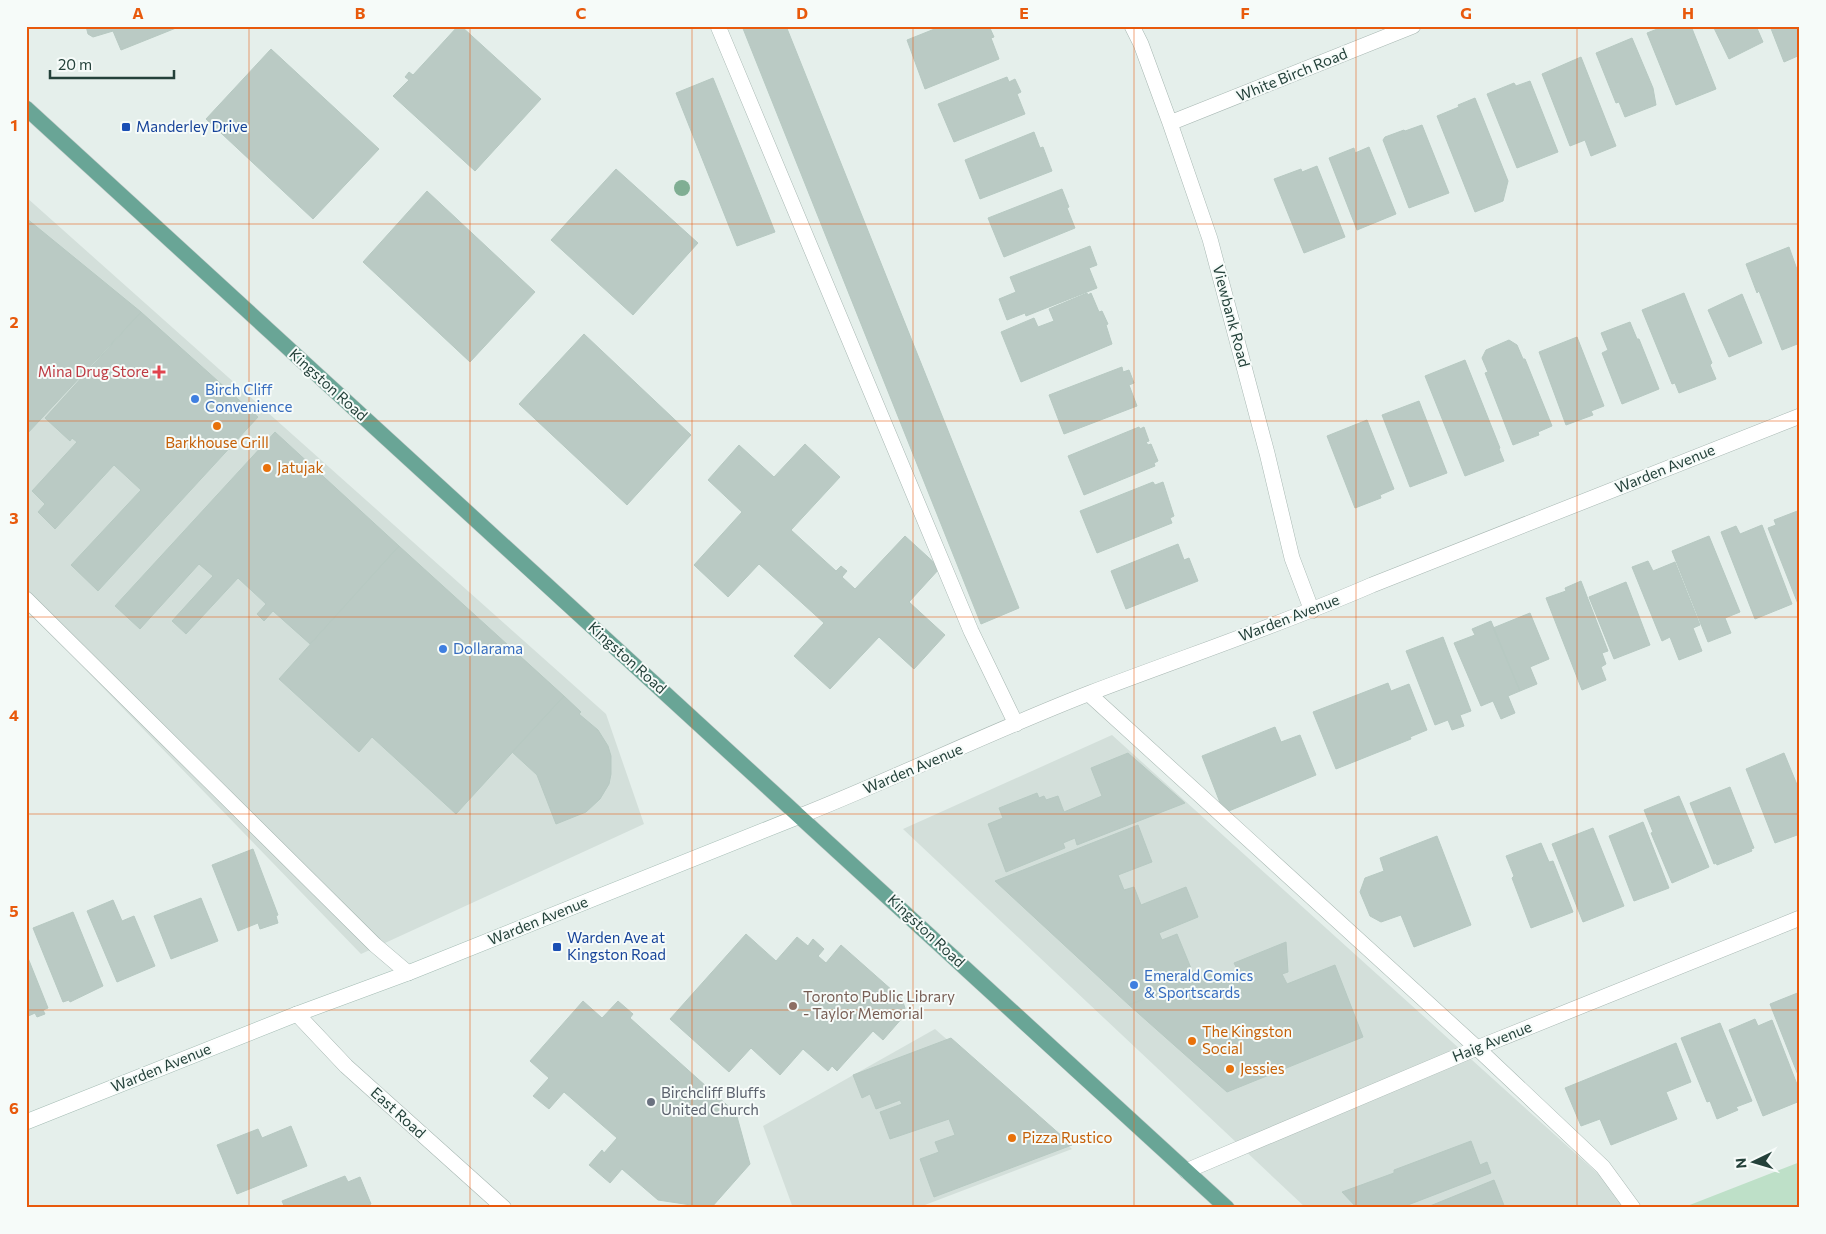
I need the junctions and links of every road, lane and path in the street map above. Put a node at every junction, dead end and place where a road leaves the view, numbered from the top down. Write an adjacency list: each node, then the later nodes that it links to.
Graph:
1 (718, 26): 10 (street)
2 (1132, 26): 5 (street, Viewbank Road)
3 (1413, 26): 5 (street, White Birch Road)
4 (26, 108): 11 (main road, Kingston Road)
5 (1170, 123): 8 (street, Viewbank Road)
6 (1800, 416): 8 (street, Warden Avenue)
7 (26, 599): 13 (street)
8 (1312, 611): 9 (street, Warden Avenue)
9 (1088, 694): 10 (street, Warden Avenue); 15 (street)
10 (1016, 724): 11 (street, Warden Avenue)
11 (800, 816): 13 (street, Warden Avenue); 17 (main road, Kingston Road)
12 (1800, 918): 15 (street, Haig Avenue)
13 (408, 973): 14 (street, Warden Avenue)
14 (297, 1014): 16 (street, Warden Avenue); 18 (street, East Road)
15 (1477, 1048): 17 (street, Haig Avenue); 20 (street)
16 (26, 1122)
17 (1186, 1171): 19 (main road, Kingston Road)
18 (504, 1208)
19 (1227, 1208)
20 (1633, 1208)

